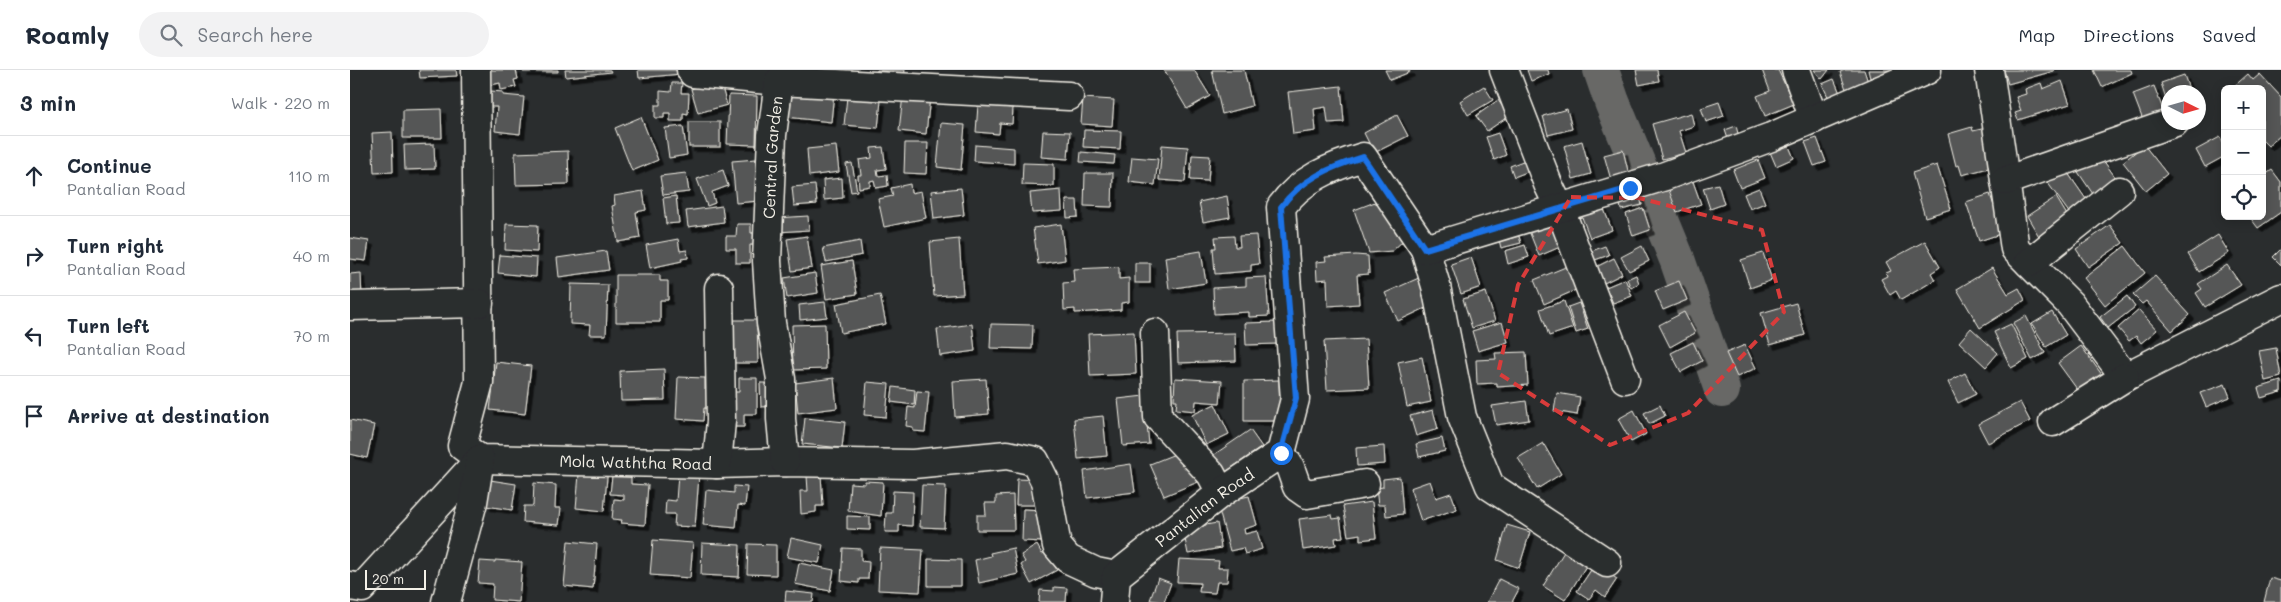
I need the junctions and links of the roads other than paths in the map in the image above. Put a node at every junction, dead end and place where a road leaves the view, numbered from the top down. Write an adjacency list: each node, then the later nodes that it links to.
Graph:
1 (476, 70): 19 (street)
2 (691, 70): 8 (street)
3 (1504, 70): 14 (street)
4 (1796, 70): 10 (street)
5 (1927, 70): 10 (street)
6 (1989, 70): 12 (street)
7 (908, 79): 8 (street, Central Garden); 9 (street, Central Garden)
8 (779, 81): 27 (street, Central Garden)
9 (1069, 96)
10 (1814, 119): 14 (street)
11 (2161, 127): 12 (street)
12 (2005, 181): 16 (street)
13 (2119, 191): 16 (street)
14 (1560, 209): 15 (street); 23 (street)
15 (1425, 249): 25 (street); 31 (street)
16 (2029, 262): 22 (street)
17 (719, 288): 28 (street)
18 (2281, 298): 22 (street)
19 (479, 303): 20 (street); 26 (street)
20 (350, 306)
21 (1155, 333): 30 (street)
22 (2125, 376): 24 (street)
23 (1625, 379)
24 (2054, 422)
25 (1281, 453): 29 (street); 30 (street, Pantalian Road)
26 (480, 459): 28 (street, Mola Waththa Road); 32 (street); 34 (street)
27 (785, 462): 28 (street, Mola Waththa Road); 33 (street, Mola Waththa Road)
28 (717, 464)
29 (1365, 484)
30 (1221, 494): 33 (street, Pantalian Road)
31 (1608, 563)
32 (350, 586)
33 (1115, 589)
34 (446, 602)

